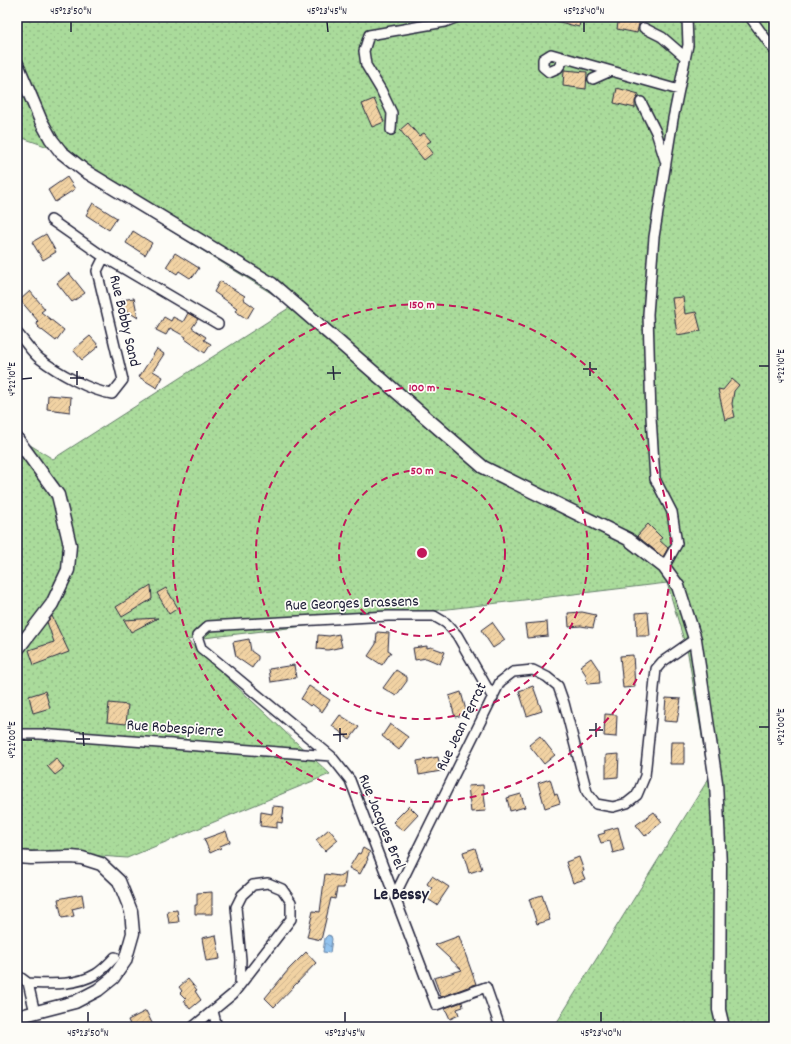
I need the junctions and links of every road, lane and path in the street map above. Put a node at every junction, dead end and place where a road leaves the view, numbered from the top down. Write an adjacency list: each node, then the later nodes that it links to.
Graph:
1 (458, 17): 13 (street)
2 (687, 17): 6 (street)
3 (750, 17): 5 (street)
4 (644, 28): 6 (street)
5 (774, 50)
6 (685, 57): 11 (street)
7 (565, 58): 9 (street)
8 (17, 64): 20 (street)
9 (611, 71): 10 (street); 11 (street)
10 (593, 79)
11 (678, 90): 14 (street)
12 (640, 102): 14 (street)
13 (391, 130)
14 (666, 163): 20 (street)
15 (51, 220): 16 (street, Rue Bobby Sand)
16 (104, 257): 17 (street, Rue Bobby Sand); 18 (street, Rue Bobby Sand)
17 (218, 324)
18 (17, 333)
19 (17, 439): 23 (street)
20 (664, 567): 22 (street)
21 (197, 636): 24 (street, Rue Georges Brassens); 26 (street, Rue Jacques Brel)
22 (695, 640): 24 (street, Rue Jean Ferrat); 39 (street)
23 (17, 650)
24 (493, 698): 28 (street, Rue Jean Ferrat)
25 (17, 734): 26 (street, Rue Robespierre)
26 (331, 756): 28 (street, Rue Jacques Brel)
27 (17, 857): 34 (street)
28 (395, 896): 38 (street, Rue Jacques Brel)
29 (115, 957): 31 (street)
30 (18, 977): 31 (street)
31 (28, 983): 34 (street)
32 (240, 985): 32 (street); 33 (street)
33 (213, 1011): 36 (street); 37 (street)
34 (35, 1013): 35 (street)
35 (17, 1016)
36 (193, 1027)
37 (217, 1027)
38 (500, 1027)
39 (723, 1027)

